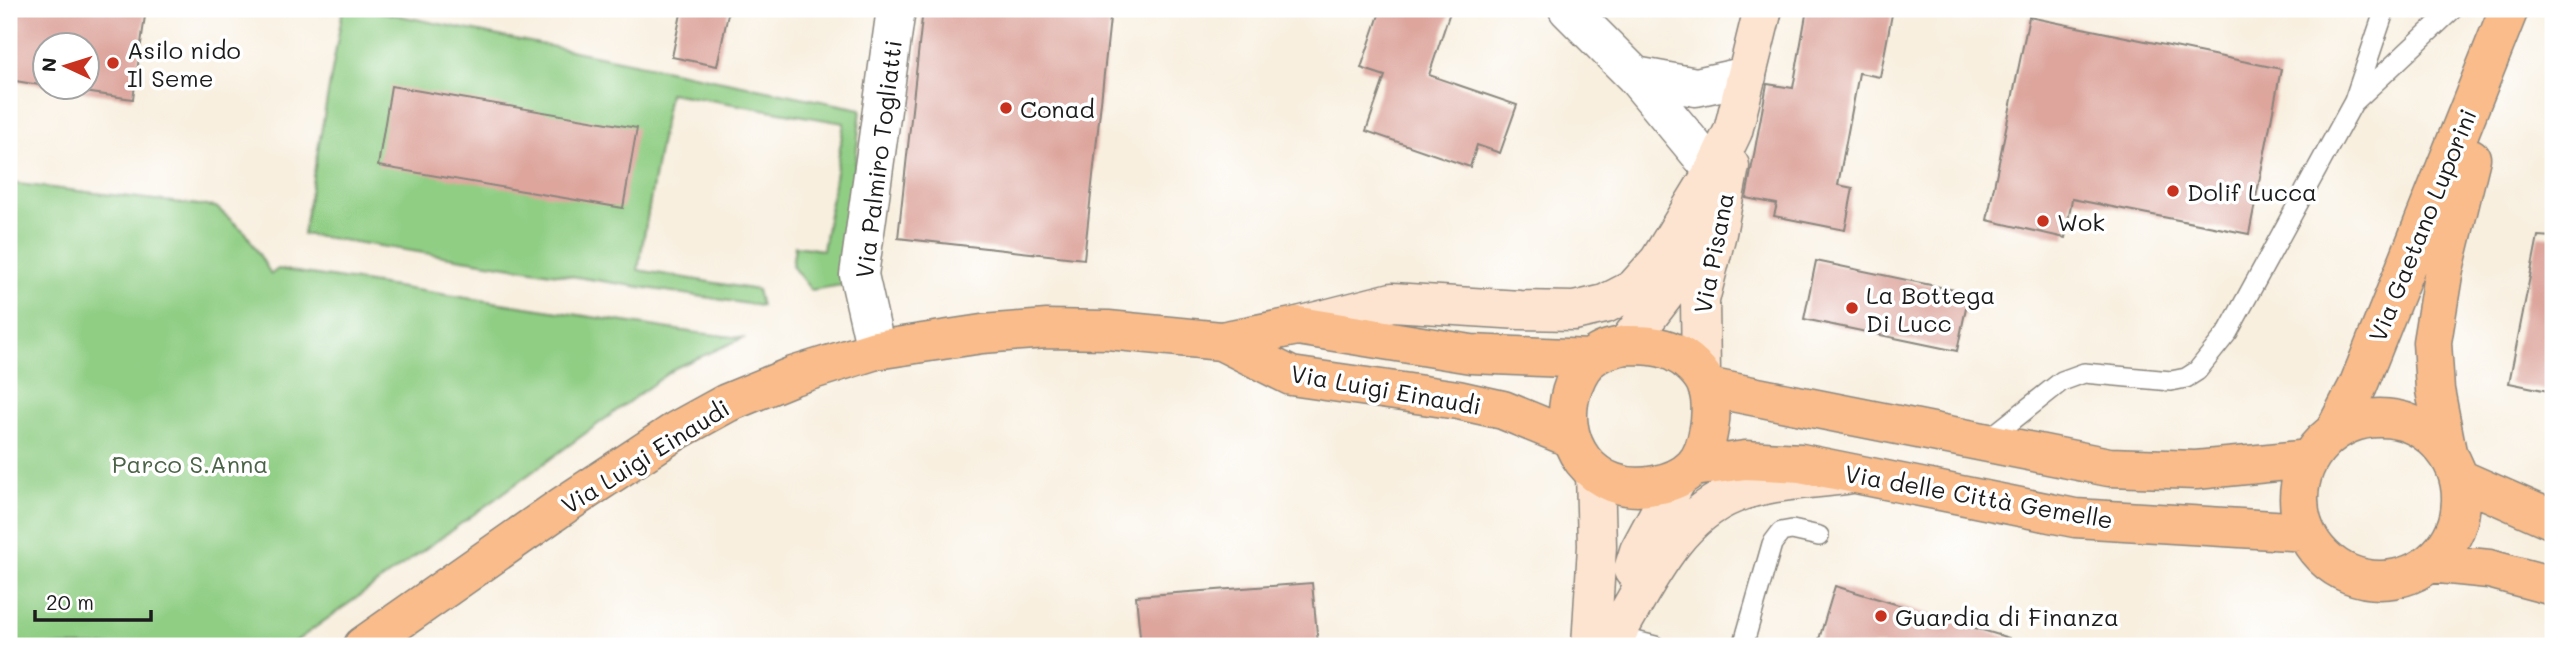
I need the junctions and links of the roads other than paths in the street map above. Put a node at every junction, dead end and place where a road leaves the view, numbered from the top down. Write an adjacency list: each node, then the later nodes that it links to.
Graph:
1 (896, 9): 15 (street, Via Palmiro Togliatti)
2 (1568, 9): 7 (street)
3 (1763, 9): 8 (main road, Via Pisana)
4 (2385, 9): 9 (lane)
5 (2453, 9): 9 (lane)
6 (2507, 14): 18 (main road, Via Gaetano Luporini); 22 (main road, Via Gaetano Luporini)
7 (1635, 76): 8 (street); 11 (street)
8 (1747, 76): 10 (main road, Via Pisana)
9 (2353, 103): 20 (lane)
10 (1733, 131): 11 (main road, Via Pisana); 17 (main road, Via Pisana)
11 (1714, 171): 12 (main road); 14 (main road, Via Pisana)
12 (1298, 326): 13 (main road); 16 (main road, Via Luigi Einaudi)
13 (1221, 341): 15 (main road, Via Luigi Einaudi); 19 (main road, Via Luigi Einaudi)
14 (1626, 345): 16 (main road); 17 (main road)
15 (876, 350): 32 (main road, Via Luigi Einaudi)
16 (1590, 359): 19 (main road)
17 (1704, 381): 20 (main road, Via delle Città Gemelle); 23 (main road, Via Pisana)
18 (2335, 430): 21 (main road, Via Gaetano Luporini); 22 (main road, Via Gaetano Luporini)
19 (1571, 438): 24 (main road)
20 (1984, 443): 21 (main road, Via delle Città Gemelle)
21 (2309, 459): 27 (main road, Via Gaetano Luporini)
22 (2453, 466): 26 (main road); 29 (main road, Via Gaetano Luporini)
23 (1686, 472): 24 (main road); 25 (main road, Via delle Città Gemelle); 31 (main road, Via Pisana)
24 (1595, 473): 31 (main road)
25 (1853, 474): 27 (main road, Via delle Città Gemelle); 31 (main road)
26 (2553, 520)
27 (2306, 532): 29 (main road, Via Gaetano Luporini)
28 (1819, 536): 34 (lane)
29 (2430, 563): 30 (main road)
30 (2552, 588)
31 (1606, 643): 33 (lane)
32 (363, 646)
33 (1654, 646)
34 (1743, 646)

